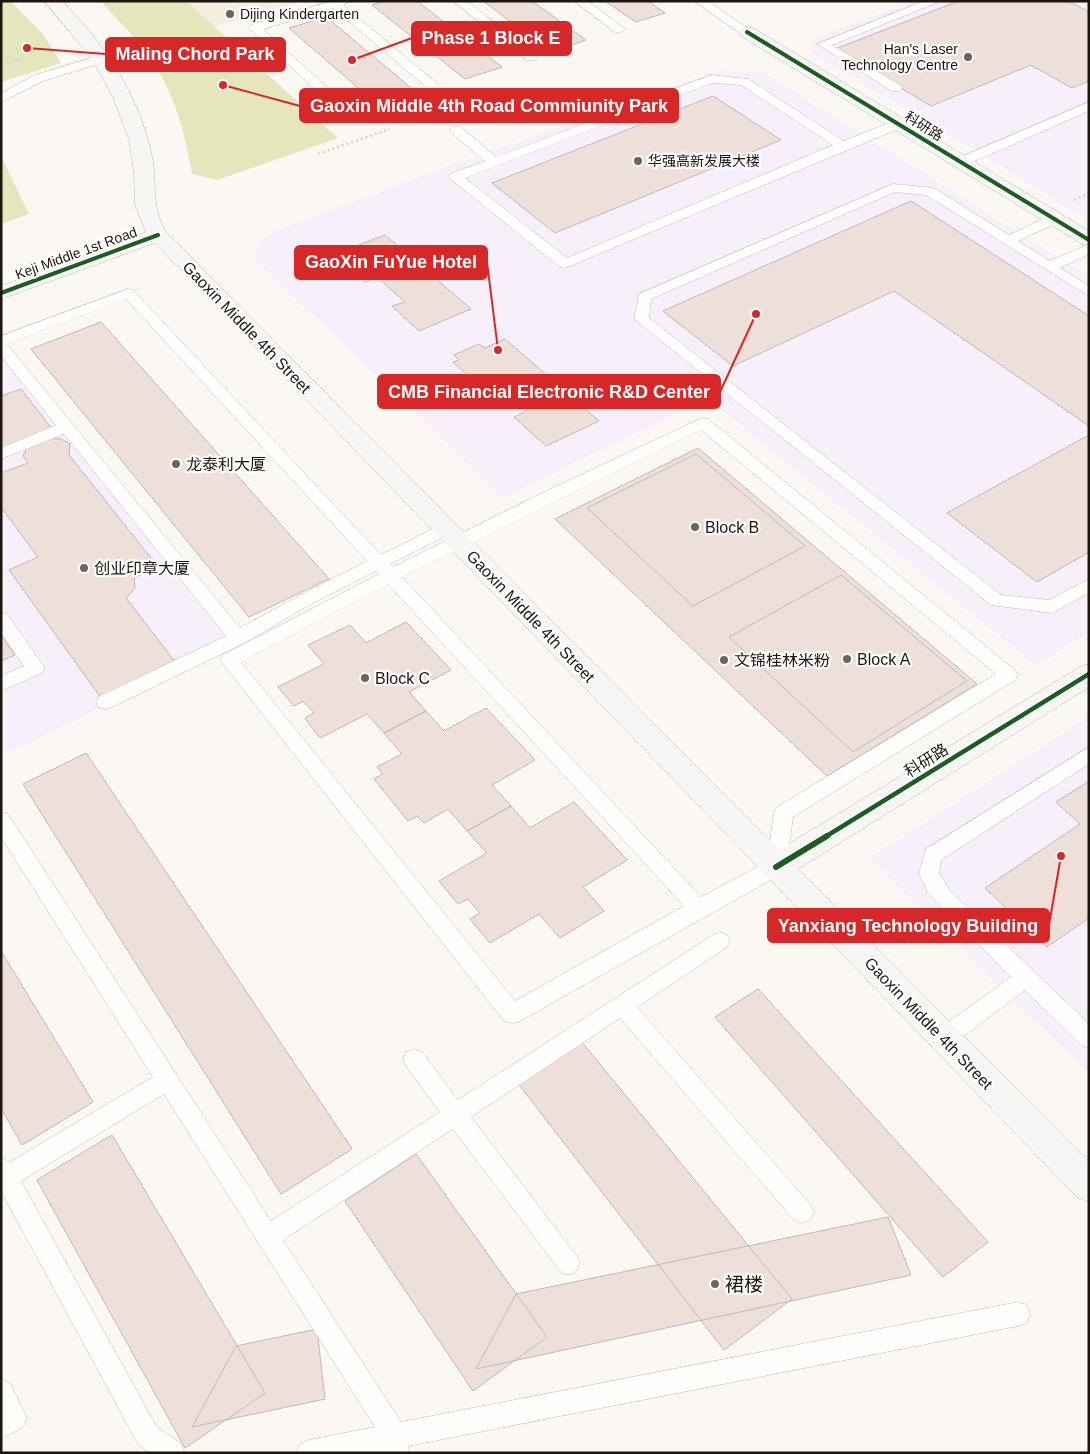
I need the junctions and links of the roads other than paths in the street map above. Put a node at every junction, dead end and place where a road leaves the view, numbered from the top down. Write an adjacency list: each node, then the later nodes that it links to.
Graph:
1 (52, 1): 10 (main road, Gaoxin Middle 4th Street)
2 (459, 1): 9 (lane)
3 (580, 1): 7 (lane)
4 (700, 1): 8 (lane)
5 (928, 2): 12 (lane)
6 (340, 3): 11 (lane); 15 (lane)
7 (619, 29)
8 (747, 32): 16 (main road, 科研路)
9 (531, 57)
10 (101, 59): 13 (lane); 22 (main road, Gaoxin Middle 4th Street)
11 (435, 88)
12 (896, 88)
13 (1, 98)
14 (1089, 106): 20 (lane)
15 (351, 115)
16 (898, 124): 18 (lane); 20 (main road, 科研路)
17 (456, 130): 19 (lane)
18 (843, 146): 19 (lane); 19 (lane)
19 (495, 162)
20 (961, 162): 21 (main road, 科研路)
21 (1054, 219): 23 (lane); 24 (main road, 科研路)
22 (158, 235): 28 (main road, Keji Middle 1st Road); 33 (main road, Gaoxin Middle 4th Street)
23 (1008, 240): 26 (lane); 35 (lane)
24 (1089, 240)
25 (1089, 248): 26 (lane)
26 (1050, 267): 27 (lane)
27 (1089, 292)
28 (1, 293)
29 (1, 341): 34 (lane)
30 (1, 346): 31 (lane)
31 (65, 427): 32 (lane); 37 (lane)
32 (1, 454)
33 (452, 535): 34 (lane); 43 (main road, Gaoxin Middle 4th Street); 43 (lane)
34 (384, 569): 37 (lane); 44 (lane); 44 (lane)
35 (1089, 585)
36 (1, 619): 39 (lane)
37 (238, 638): 40 (lane)
38 (1089, 674): 43 (main road, 科研路)
39 (1, 684)
40 (105, 702)
41 (1089, 754): 46 (lane)
42 (1, 820): 51 (lane)
43 (776, 867): 44 (lane); 48 (main road, Gaoxin Middle 4th Street)
44 (699, 908)
45 (720, 941): 47 (lane)
46 (1026, 978): 48 (lane); 49 (lane)
47 (622, 1004): 52 (lane); 55 (lane)
48 (944, 1038): 54 (main road, Gaoxin Middle 4th Street)
49 (1089, 1038)
50 (414, 1059): 52 (lane)
51 (167, 1080): 53 (lane); 56 (lane)
52 (455, 1114): 56 (lane); 57 (lane)
53 (4, 1172): 62 (lane)
54 (1089, 1186)
55 (802, 1212)
56 (268, 1237): 61 (lane)
57 (568, 1263)
58 (1018, 1314): 61 (lane)
59 (1, 1392): 60 (lane)
60 (1, 1426)
61 (396, 1444): 63 (lane)
62 (172, 1453)
63 (309, 1453)

